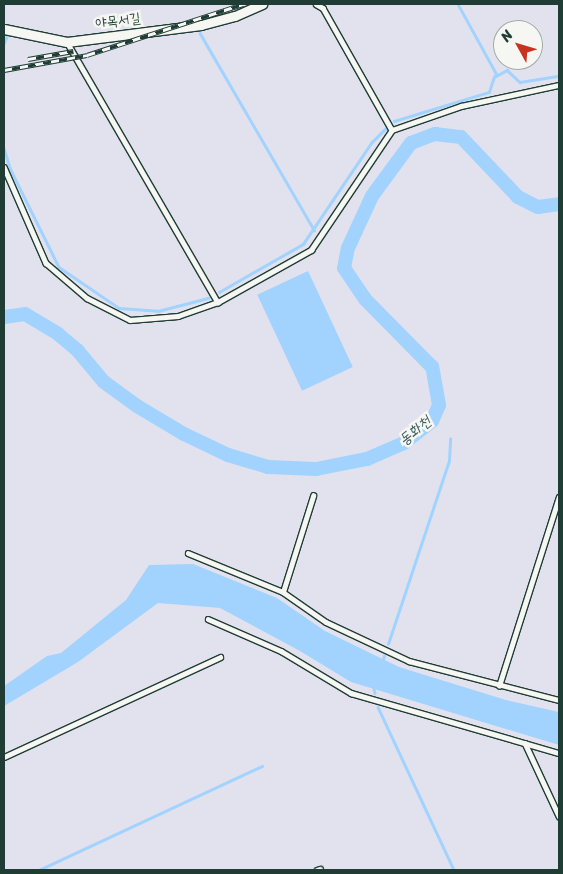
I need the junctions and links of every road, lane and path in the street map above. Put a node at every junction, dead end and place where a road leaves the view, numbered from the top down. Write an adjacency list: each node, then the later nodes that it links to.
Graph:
1 (262, 4): 5 (street, 야목서길)
2 (316, 4): 3 (lane)
3 (324, 6): 7 (lane)
4 (4, 29): 5 (street, 야목서길)
5 (67, 42): 9 (lane)
6 (559, 85): 7 (lane)
7 (392, 130): 9 (lane)
8 (4, 167): 9 (lane)
9 (218, 302)
10 (313, 496): 13 (lane)
11 (559, 497): 16 (lane)
12 (188, 553): 13 (lane)
13 (283, 592): 16 (lane)
14 (208, 619): 18 (lane)
15 (220, 657): 20 (lane)
16 (499, 686): 17 (lane)
17 (559, 700)
18 (525, 743): 19 (lane); 21 (lane)
19 (559, 753)
20 (4, 757)
21 (559, 816)

